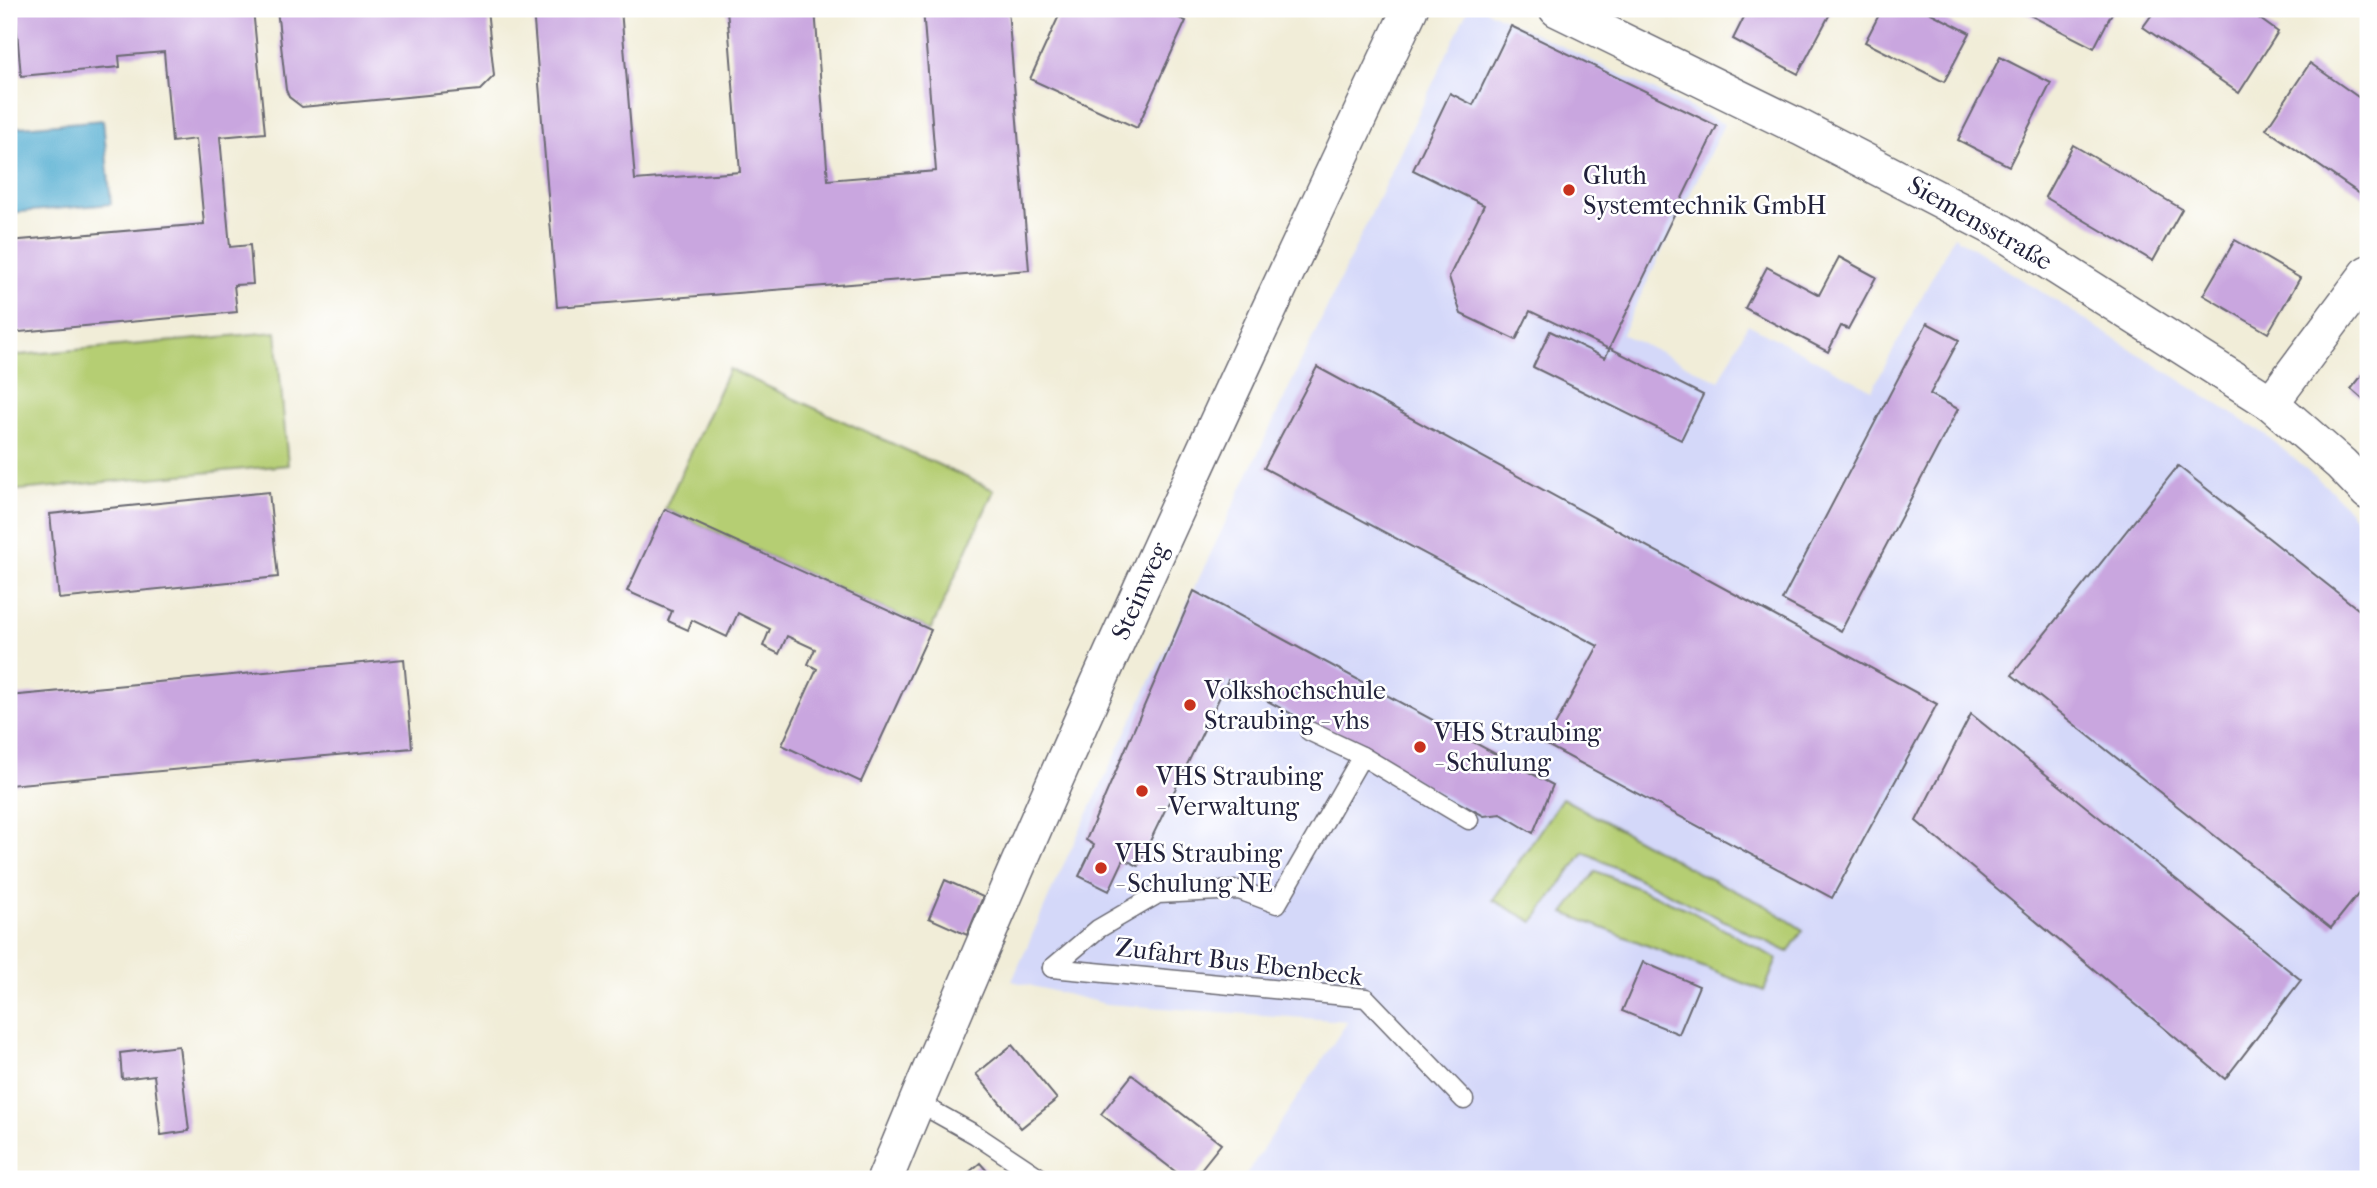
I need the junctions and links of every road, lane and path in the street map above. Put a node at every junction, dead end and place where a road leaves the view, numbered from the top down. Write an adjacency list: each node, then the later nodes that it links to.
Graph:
1 (1410, 9): 10 (street, Steinweg)
2 (1557, 9): 4 (street, Siemensstraße)
3 (2368, 273): 4 (street)
4 (2271, 403): 5 (street, Siemensstraße)
5 (2368, 492)
6 (1309, 731): 7 (lane)
7 (1362, 756): 8 (lane); 9 (lane, Zufahrt Bus Ebenbeck)
8 (1469, 820)
9 (1464, 1100)
10 (917, 1102): 11 (street, Steinweg); 12 (lane)
11 (885, 1179)
12 (1042, 1179)

